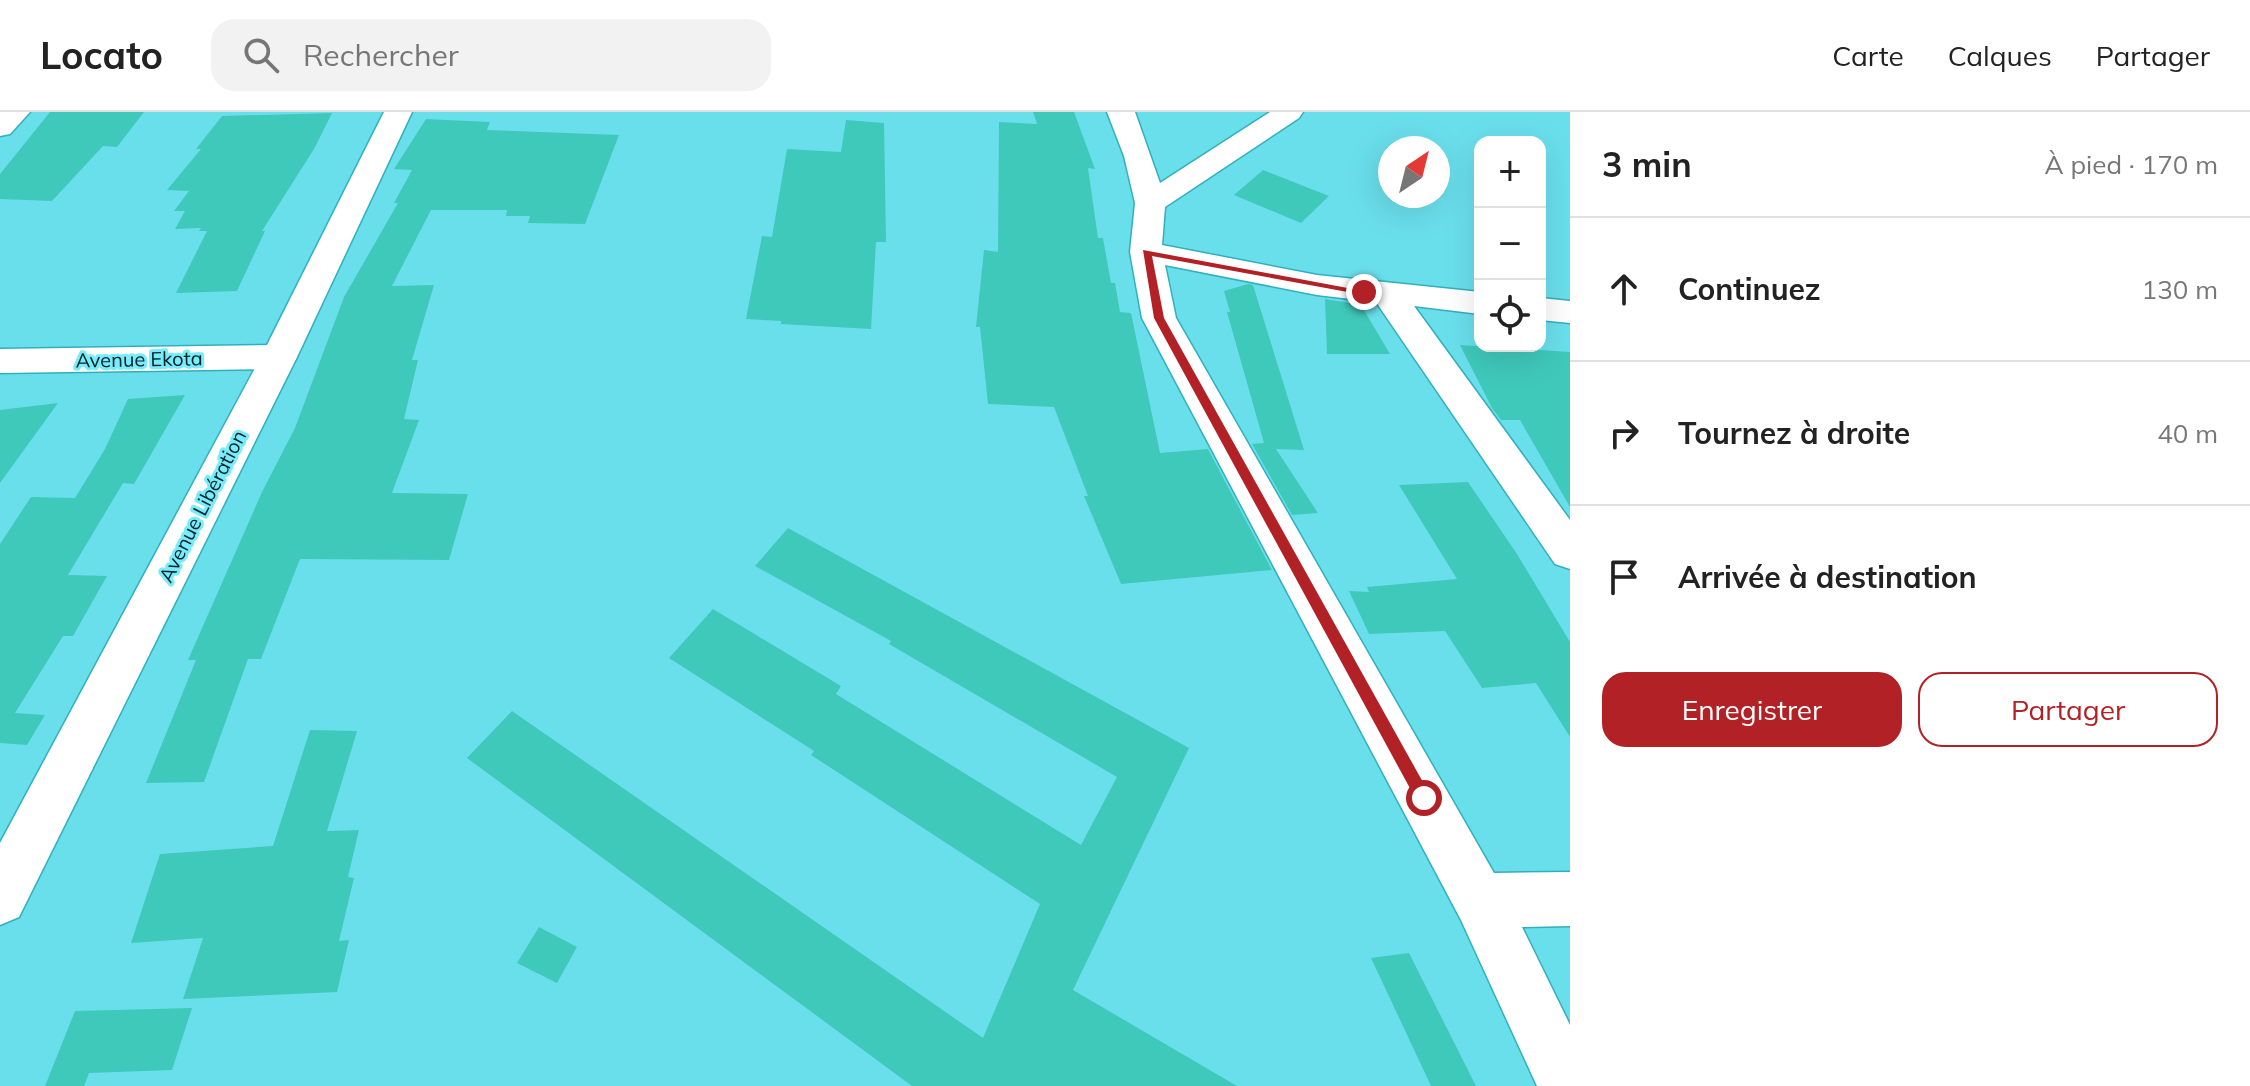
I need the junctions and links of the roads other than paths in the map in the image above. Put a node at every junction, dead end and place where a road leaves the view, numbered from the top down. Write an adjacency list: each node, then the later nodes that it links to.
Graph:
1 (16, 112): 5 (street)
2 (398, 112): 12 (street, Avenue Libération)
3 (1121, 112): 6 (street)
4 (1289, 112): 6 (street)
5 (0, 128)
6 (1150, 203): 7 (street)
7 (1146, 252): 8 (street); 17 (street)
8 (1388, 295): 9 (street); 14 (street)
9 (1474, 302)
10 (1546, 310): 11 (street)
11 (1570, 312)
12 (279, 357): 13 (street, Avenue Ekota); 15 (street, Avenue Libération)
13 (0, 361)
14 (1570, 552)
15 (0, 898)
16 (1570, 899): 17 (street)
17 (1480, 901): 18 (street)
18 (1568, 1086)

